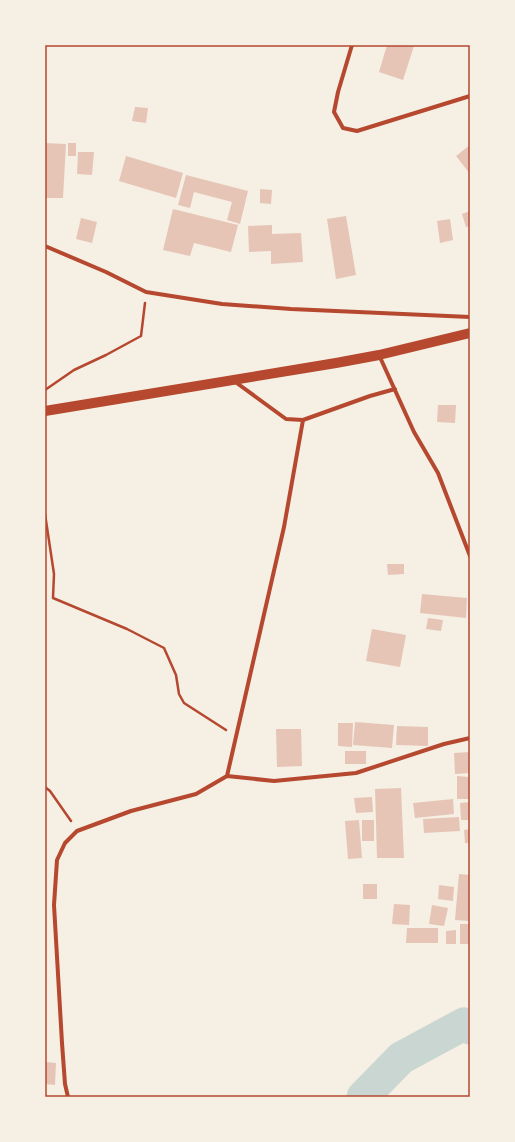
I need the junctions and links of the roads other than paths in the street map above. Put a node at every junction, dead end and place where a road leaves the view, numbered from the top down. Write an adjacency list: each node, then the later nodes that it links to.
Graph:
1 (352, 45): 2 (street)
2 (470, 96)
3 (45, 246): 4 (street)
4 (470, 317)
5 (470, 333): 6 (main road)
6 (379, 355): 7 (main road); 8 (street)
7 (232, 380): 9 (main road); 10 (street)
8 (395, 389): 10 (street); 11 (street)
9 (45, 411)
10 (303, 420): 13 (street)
11 (470, 556)
12 (470, 738): 13 (street)
13 (227, 776): 14 (street)
14 (68, 1097)

